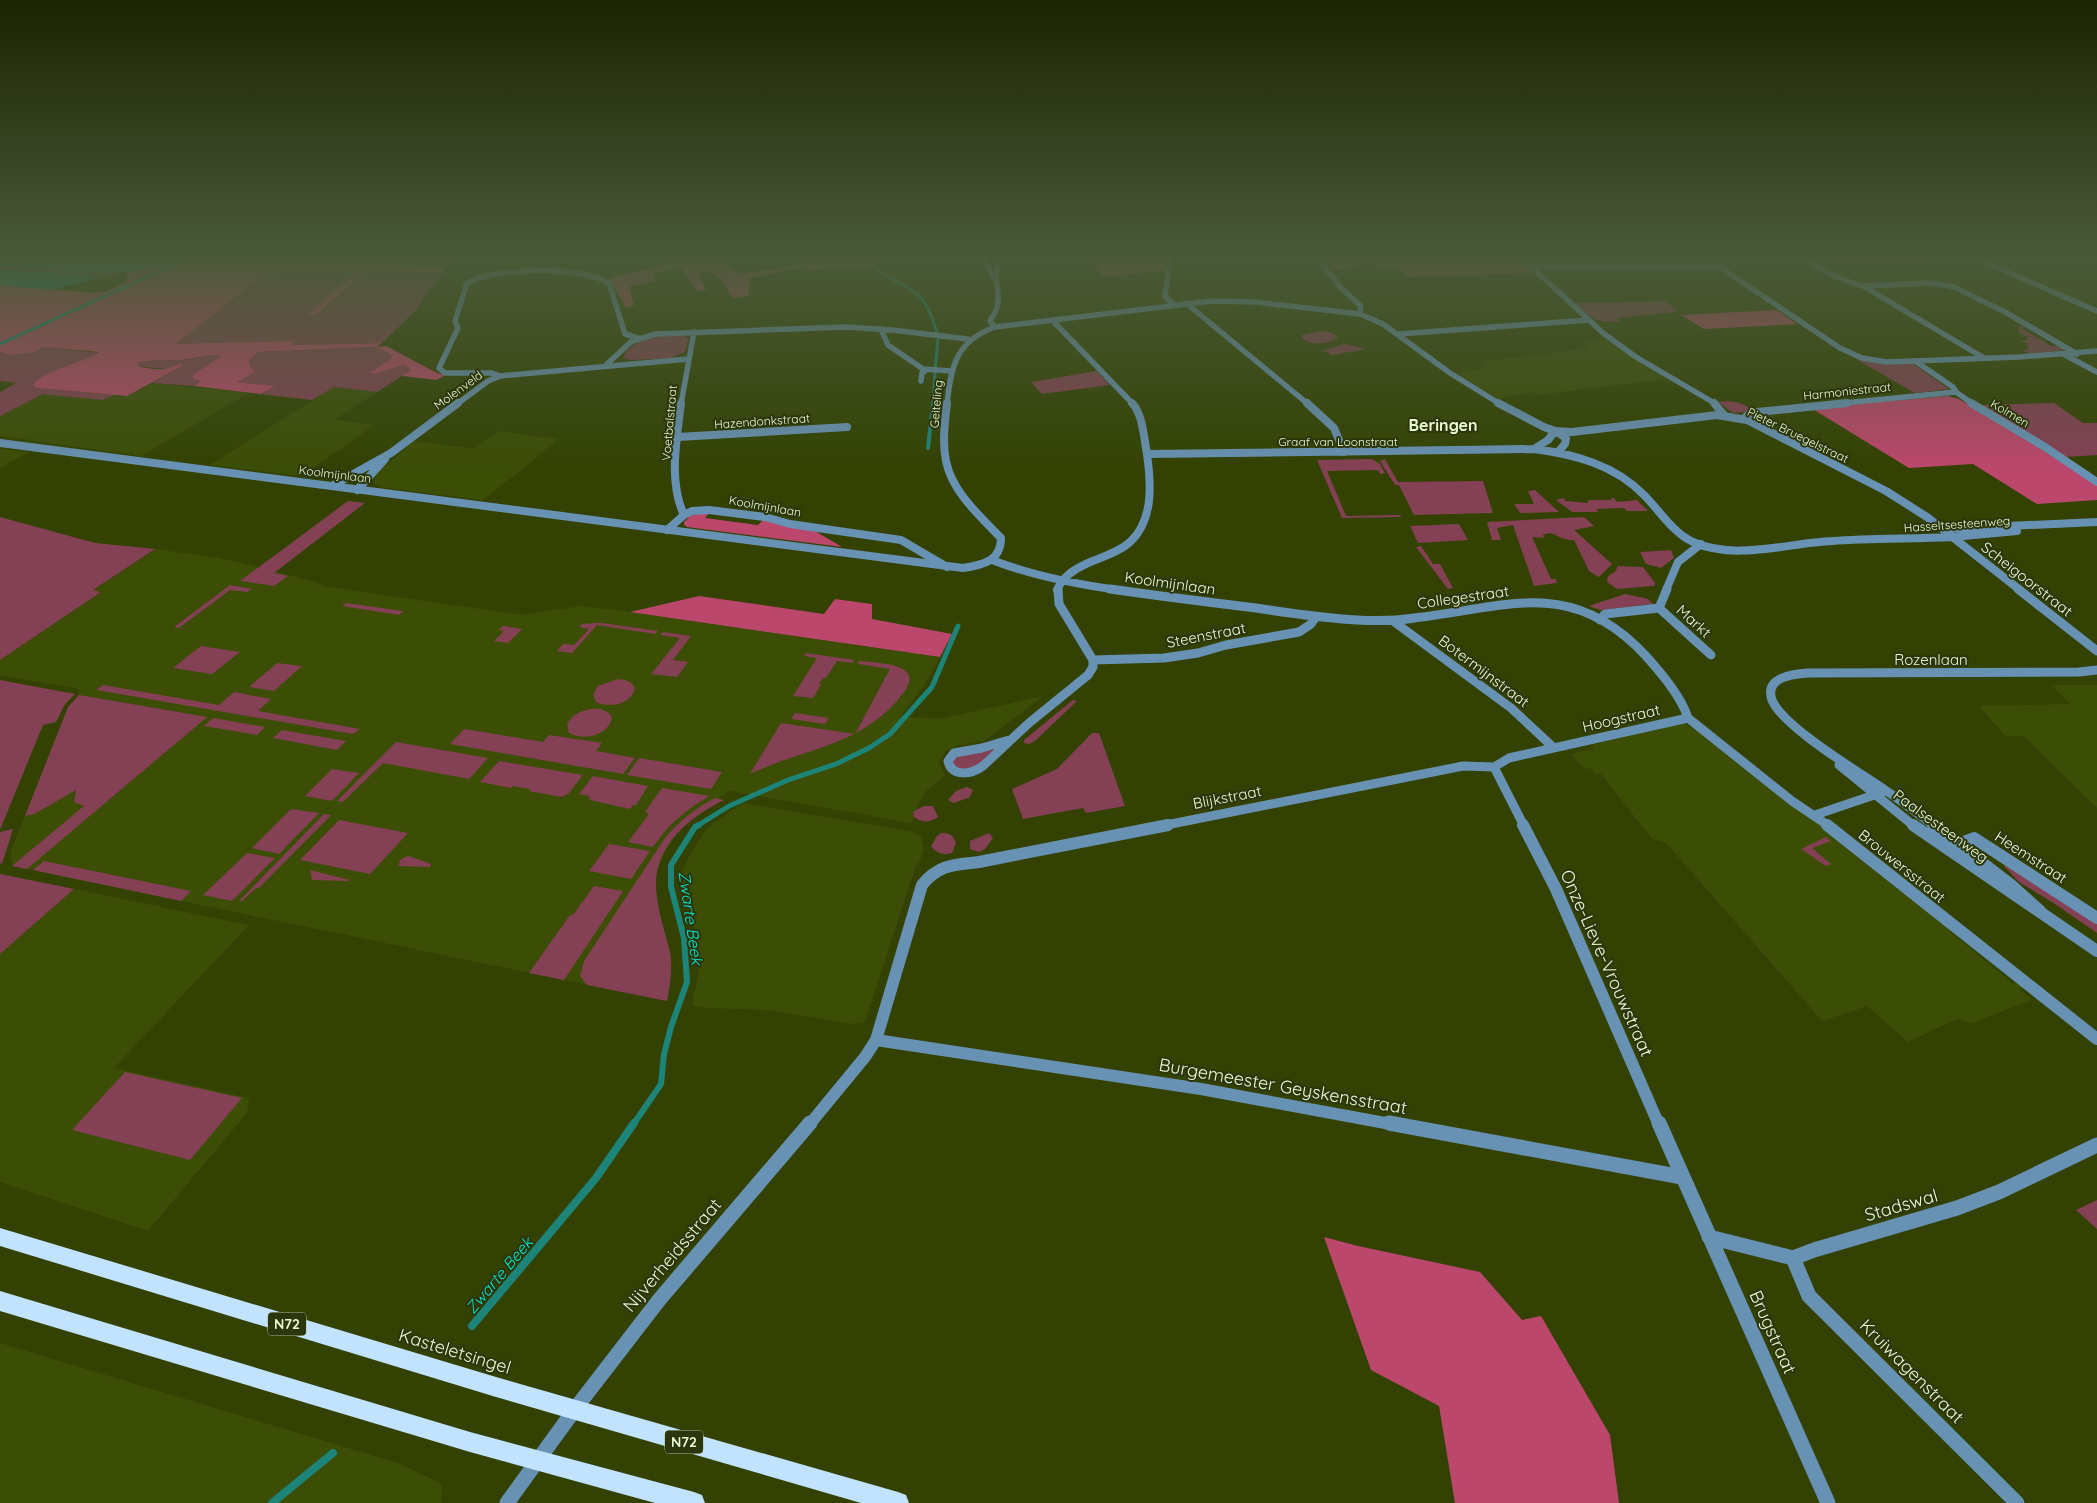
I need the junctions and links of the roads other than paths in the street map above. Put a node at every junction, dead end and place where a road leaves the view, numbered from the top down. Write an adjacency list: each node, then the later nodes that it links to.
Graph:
1 (458, 327): 29 (street)
2 (623, 327): 17 (street)
3 (813, 327): 15 (street)
4 (820, 327): 14 (street)
5 (995, 327): 18 (street, Geiteling)
6 (1059, 327): 42 (street)
7 (1215, 327): 40 (street)
8 (1387, 327): 16 (street, Geiteling)
9 (1492, 327): 16 (street)
10 (1597, 327): 32 (street, Pieter Bruegelstraat)
11 (1809, 327): 24 (street)
12 (1932, 327): 22 (street)
13 (2031, 327): 20 (street)
14 (880, 329): 18 (street); 26 (street)
15 (694, 332): 17 (street); 23 (street, Voetbalstraat)
16 (1398, 334): 35 (street, Geiteling)
17 (638, 338): 25 (street)
18 (968, 340): 27 (street, Geiteling)
19 (2097, 351): 20 (street)
20 (2077, 354): 21 (street)
21 (2065, 355): 22 (street); 28 (street)
22 (1984, 358): 24 (street)
23 (688, 359): 25 (street, Molenveld); 36 (street, Voetbalstraat)
24 (1915, 361): 31 (street, Kolmen)
25 (607, 364): 29 (street, Molenveld)
26 (926, 370): 27 (street); 30 (street)
27 (951, 371): 54 (street, Geiteling)
28 (2097, 372)
29 (500, 376): 41 (street, Molenveld)
30 (920, 381)
31 (1956, 392): 33 (street, Harmoniestraat); 43 (street, Kolmen)
32 (1724, 415): 33 (street, Pieter Bruegelstraat); 35 (street)
33 (1743, 419): 49 (street, Pieter Bruegelstraat)
34 (847, 427): 36 (street, Hazendonkstraat)
35 (1555, 431): 38 (street); 39 (street)
36 (678, 437): 46 (street, Voetbalstraat)
37 (0, 443): 44 (street, Koolmijnlaan)
38 (1534, 449): 39 (street, Graaf van Loonstraat); 40 (street, Graaf van Loonstraat)
39 (1559, 451): 53 (street, Graaf van Loonstraat)
40 (1344, 452): 42 (street, Graaf van Loonstraat)
41 (391, 453): 44 (street); 45 (street)
42 (1147, 454): 56 (street)
43 (2097, 482)
44 (332, 486): 45 (street, Koolmijnlaan)
45 (357, 490): 50 (street, Koolmijnlaan)
46 (684, 515): 50 (street, Koolmijnlaan); 55 (street, Koolmijnlaan)
47 (2097, 522): 48 (street, Hasseltsesteenweg)
48 (2039, 526): 49 (street, Hasseltsesteenweg); 51 (street, Hasseltsesteenweg)
49 (1943, 529): 51 (street, Pieter Bruegelstraat); 52 (street, Hasseltsesteenweg)
50 (667, 530): 55 (street, Koolmijnlaan)
51 (1953, 537): 52 (street, Hasseltsesteenweg); 61 (street, Scheigoorstraat)
52 (1876, 538): 53 (street, Hasseltsesteenweg)
53 (1701, 544): 57 (street, Markt)
54 (992, 560): 55 (street, Koolmijnlaan); 56 (street, Koolmijnlaan)
55 (947, 566)
56 (1062, 581): 58 (street, Koolmijnlaan); 63 (street)
57 (1659, 608): 60 (street, Markt); 62 (street, Markt)
58 (1316, 617): 59 (street, Koolmijnlaan); 63 (street, Steenstraat)
59 (1393, 620): 60 (street, Collegestraat); 68 (street, Botermijnstraat)
60 (1600, 620): 66 (street, Hoogstraat)
61 (2097, 652)
62 (1711, 655)
63 (1094, 660): 67 (street)
64 (2097, 670): 65 (street, Rozenlaan)
65 (1772, 688): 69 (street, Paalsesteenweg)
66 (1688, 718): 68 (street, Hoogstraat); 73 (street, Brouwersstraat)
67 (1009, 740): 67 (street)
68 (1554, 748): 70 (street, Hoogstraat)
69 (1833, 756): 71 (street, Paalsesteenweg); 72 (street, Paalsesteenweg)
70 (1494, 767): 80 (street, Blijkstraat); 82 (street, Onze-Lieve-Vrouwstraat)
71 (1886, 790): 72 (street); 74 (street, Paalsesteenweg)
72 (1873, 795): 73 (street); 75 (street, Paalsesteenweg)
73 (1815, 815): 79 (street, Brouwersstraat)
74 (1959, 844): 75 (street, Heemstraat); 76 (street, Paalsesteenweg); 77 (street, Heemstraat)
75 (1946, 849): 76 (street, Paalsesteenweg)
76 (2040, 911): 78 (street, Paalsesteenweg)
77 (2097, 918)
78 (2097, 951)
79 (2097, 1039)
80 (876, 1040): 82 (street, Burgemeester Geyskensstraat); 87 (street, Nijverheidsstraat)
81 (2097, 1145): 85 (street, Stadswal)
82 (1682, 1177): 84 (street, Brugstraat)
83 (0, 1237): 87 (main road, Kasteletsingel / N72)
84 (1709, 1237): 85 (street); 92 (street, Brugstraat)
85 (1793, 1258): 93 (street, Kruiwagenstraat)
86 (0, 1300): 88 (main road)
87 (575, 1409): 88 (street, Nijverheidsstraat); 91 (main road, Kasteletsingel / N72)
88 (540, 1460): 89 (street, Nijverheidsstraat); 90 (main road)
89 (507, 1503)
90 (694, 1503)
91 (898, 1503)
92 (1828, 1503)
93 (2017, 1503)

